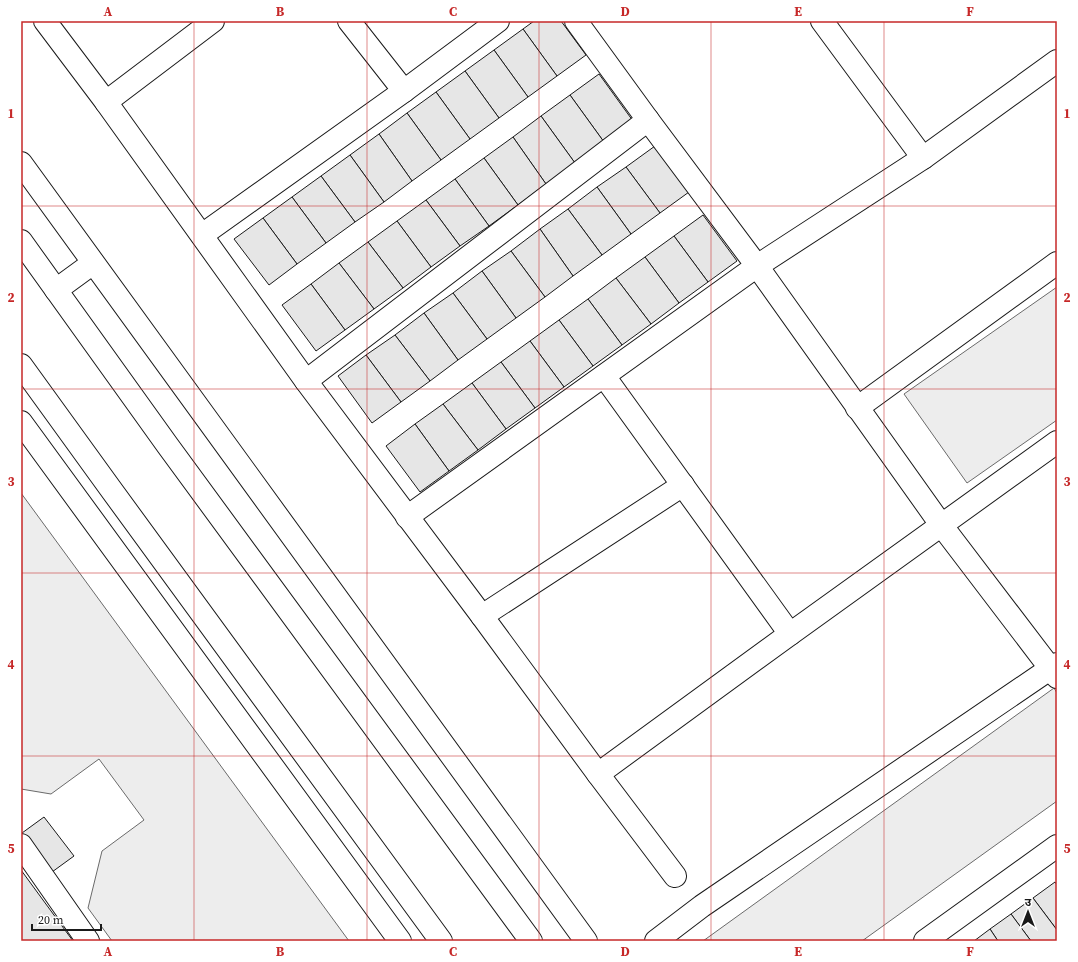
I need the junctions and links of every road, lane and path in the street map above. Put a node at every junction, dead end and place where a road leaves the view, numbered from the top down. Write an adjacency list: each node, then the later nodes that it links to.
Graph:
1 (45, 21): 9 (street)
2 (213, 21): 9 (street)
3 (349, 21): 8 (street)
4 (498, 21): 8 (street)
5 (576, 21): 10 (street)
6 (822, 21): 11 (street)
7 (1057, 61): 11 (street)
8 (404, 91): 13 (street)
9 (106, 102): 13 (street)
10 (648, 120): 17 (street); 21 (street)
11 (923, 158): 17 (street)
12 (21, 163): 15 (street)
13 (202, 235): 21 (street)
14 (21, 241): 18 (street)
15 (93, 263): 18 (street); 39 (street)
16 (1057, 263): 22 (street)
17 (757, 266): 20 (street); 22 (street)
18 (56, 290): 38 (street)
19 (21, 365): 37 (street)
20 (604, 376): 25 (street); 26 (street)
21 (306, 381): 26 (street)
22 (857, 408): 27 (street)
23 (21, 422): 36 (street)
24 (1057, 442): 27 (street)
25 (683, 485): 28 (street); 29 (street)
26 (407, 517): 28 (street)
27 (942, 526): 29 (street); 30 (street)
28 (482, 616): 31 (street)
29 (790, 634): 31 (street)
30 (1055, 670): 40 (street)
31 (598, 774): 34 (street)
32 (21, 845): 35 (street)
33 (1057, 846): 41 (street)
34 (675, 876)
35 (88, 941)
36 (400, 941)
37 (441, 941)
38 (531, 941)
39 (586, 941)
40 (656, 941)
41 (925, 941)

